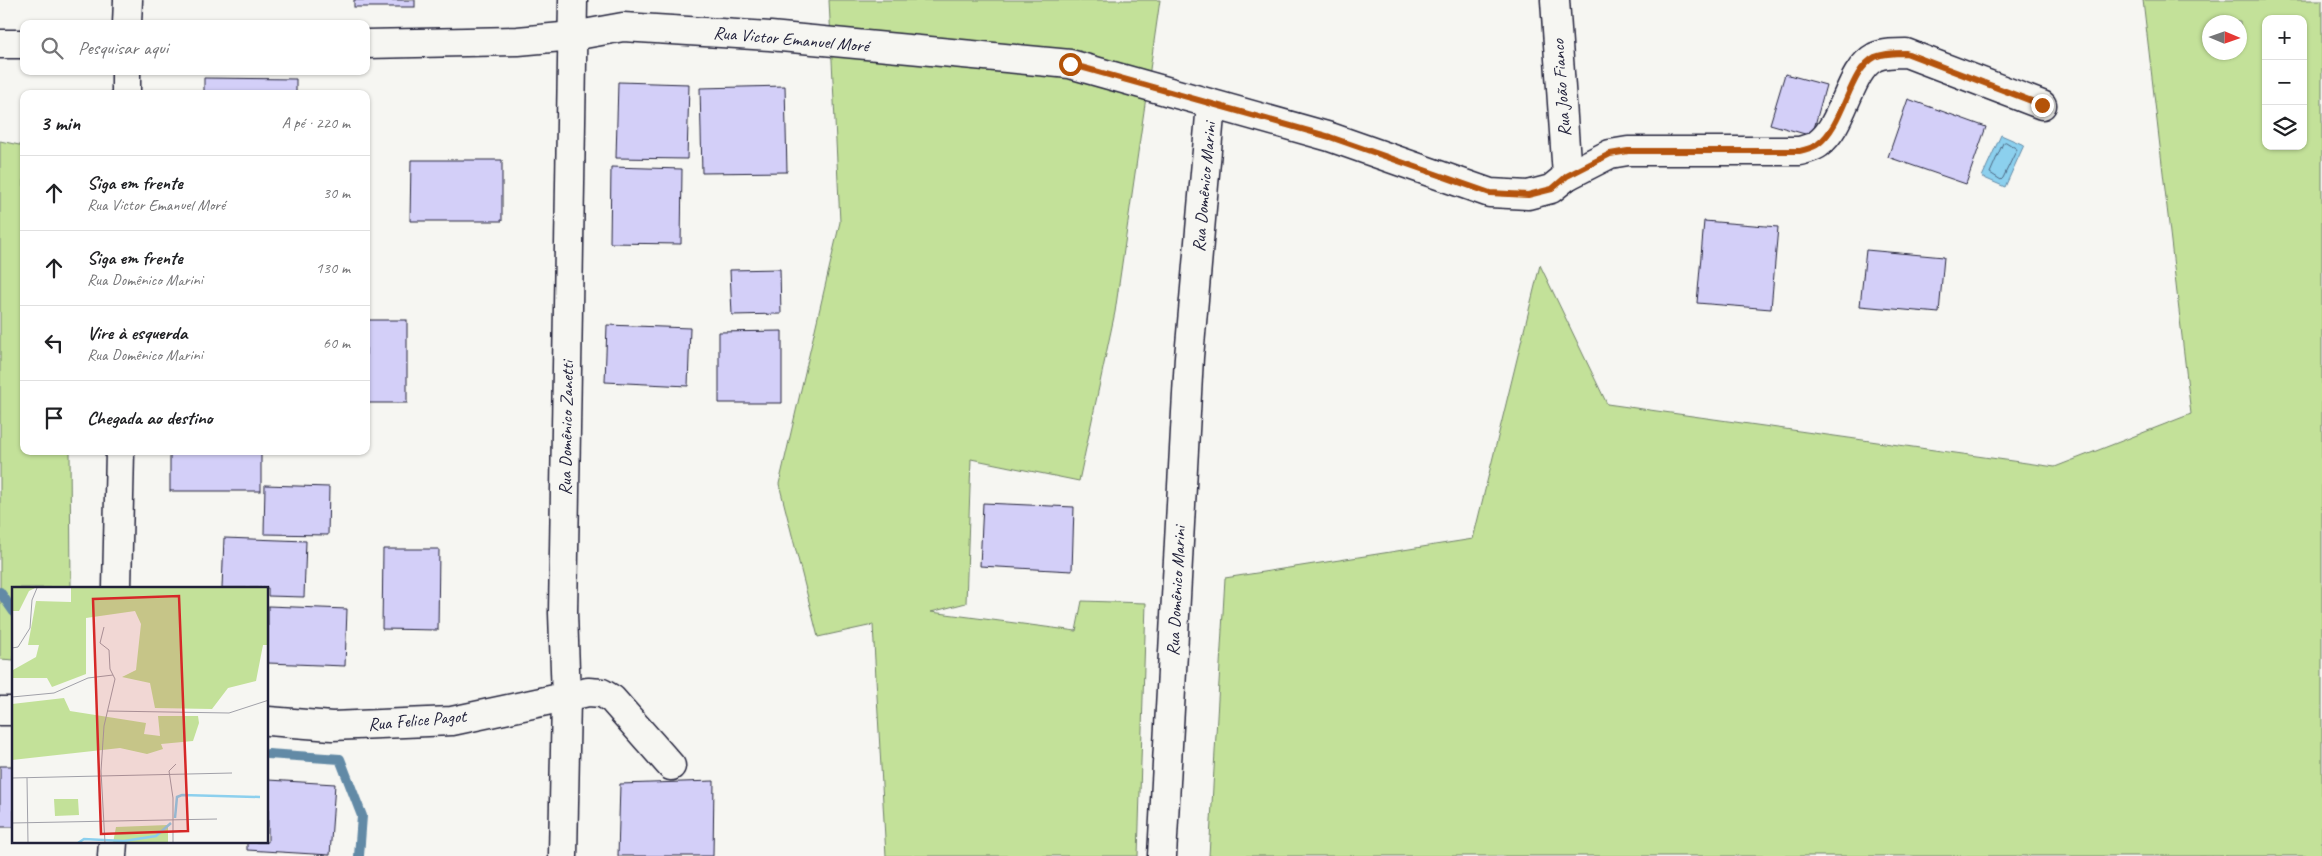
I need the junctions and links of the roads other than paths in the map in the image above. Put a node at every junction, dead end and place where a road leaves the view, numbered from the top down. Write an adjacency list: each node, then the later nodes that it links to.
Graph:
1 (128, 0): 4 (street)
2 (573, 0): 5 (street, Rua Domênico Zanetti)
3 (1556, 0): 13 (street, Rua João Fianco)
4 (127, 20)
5 (573, 36): 8 (street, Rua Victor Emanuel Moré); 11 (street, Rua Victor Emanuel Moré); 16 (street, Rua Domênico Zanetti)
6 (0, 44): 7 (street)
7 (20, 44)
8 (370, 44)
9 (126, 75): 10 (street)
10 (126, 90)
11 (1211, 104): 13 (street, Rua Domênico Marini); 20 (street, Rua Domênico Marini)
12 (2042, 105): 13 (street, Rua Domênico Marini)
13 (1567, 176)
14 (120, 455): 15 (street)
15 (117, 587)
16 (566, 698): 17 (street, Rua Felice Pagot); 18 (street, Rua Felice Pagot); 19 (street, Rua Domênico Zanetti)
17 (269, 722)
18 (671, 766)
19 (563, 856)
20 (1162, 856)

